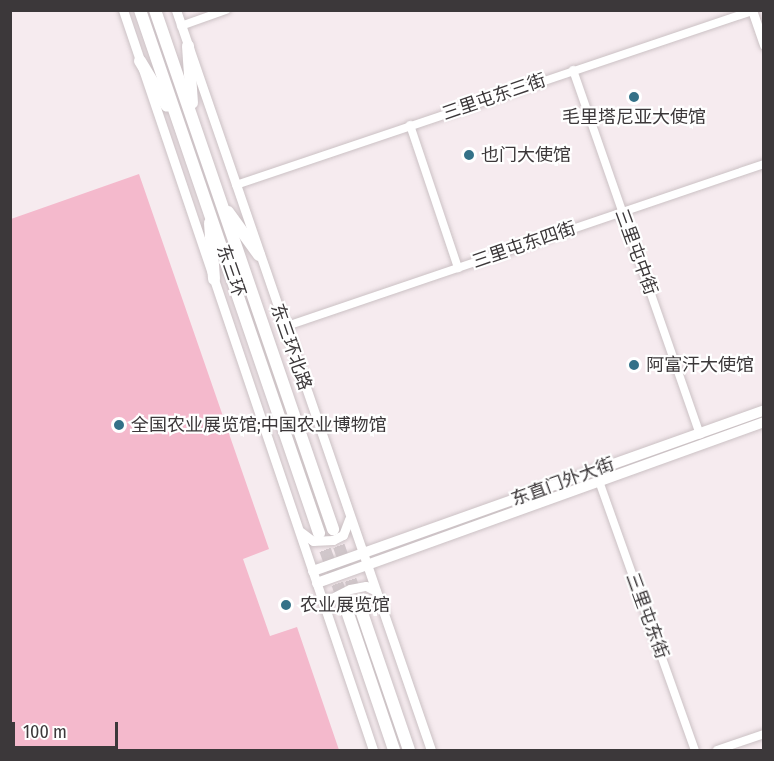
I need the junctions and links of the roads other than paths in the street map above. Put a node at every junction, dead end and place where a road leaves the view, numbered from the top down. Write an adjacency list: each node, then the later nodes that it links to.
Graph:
1 (123, 10): 10 (street)
2 (140, 10): 14 (highway, 东三环)
3 (155, 10): 12 (highway, 东三环)
4 (176, 10): 7 (street, 东三环北路)
5 (226, 10): 7 (street)
6 (752, 11): 8 (street); 11 (street, 三里屯东三街)
7 (181, 26): 9 (street, 东三环北路)
8 (764, 45)
9 (188, 46): 12 (highway); 16 (street, 东三环北路)
10 (140, 61): 14 (highway); 21 (street)
11 (573, 70): 13 (street, 三里屯东三街); 18 (street, 三里屯中街)
12 (194, 122): 17 (highway, 东三环)
13 (410, 125): 16 (street, 三里屯东三街); 20 (street)
14 (179, 128): 17 (highway, 东三环)
15 (764, 164): 18 (street, 三里屯东四街)
16 (236, 185): 19 (street, 东三环北路)
17 (215, 205): 19 (highway); 21 (highway); 29 (highway, 东三环); 30 (highway, 东三环)
18 (621, 212): 20 (street, 三里屯东四街); 25 (street, 三里屯中街)
19 (259, 255): 22 (street, 东三环北路)
20 (458, 268): 22 (street, 三里屯东四街)
21 (214, 279): 28 (street)
22 (284, 327): 27 (street, 东三环北路)
23 (764, 410): 25 (main road, 东直门外大街)
24 (764, 423): 26 (main road, 东直门外大街)
25 (700, 434): 31 (main road, 东直门外大街)
26 (599, 481): 32 (main road, 东直门外大街); 42 (street, 三里屯东街)
27 (349, 512): 28 (street); 31 (street, 东三环北路)
28 (298, 528): 33 (street)
29 (333, 529)
30 (320, 533)
31 (363, 554): 32 (street, 东三环北路); 33 (main road, 东直门外大街)
32 (367, 566): 34 (main road, 东直门外大街); 35 (street, 东三环北路)
33 (313, 571): 34 (street)
34 (317, 583): 36 (street)
35 (376, 591): 36 (street); 41 (street, 东三环北路)
36 (325, 609): 38 (street)
37 (764, 734): 43 (street)
38 (373, 750)
39 (394, 750): 40 (highway)
40 (409, 750)
41 (431, 750)
42 (695, 750)
43 (717, 750)

